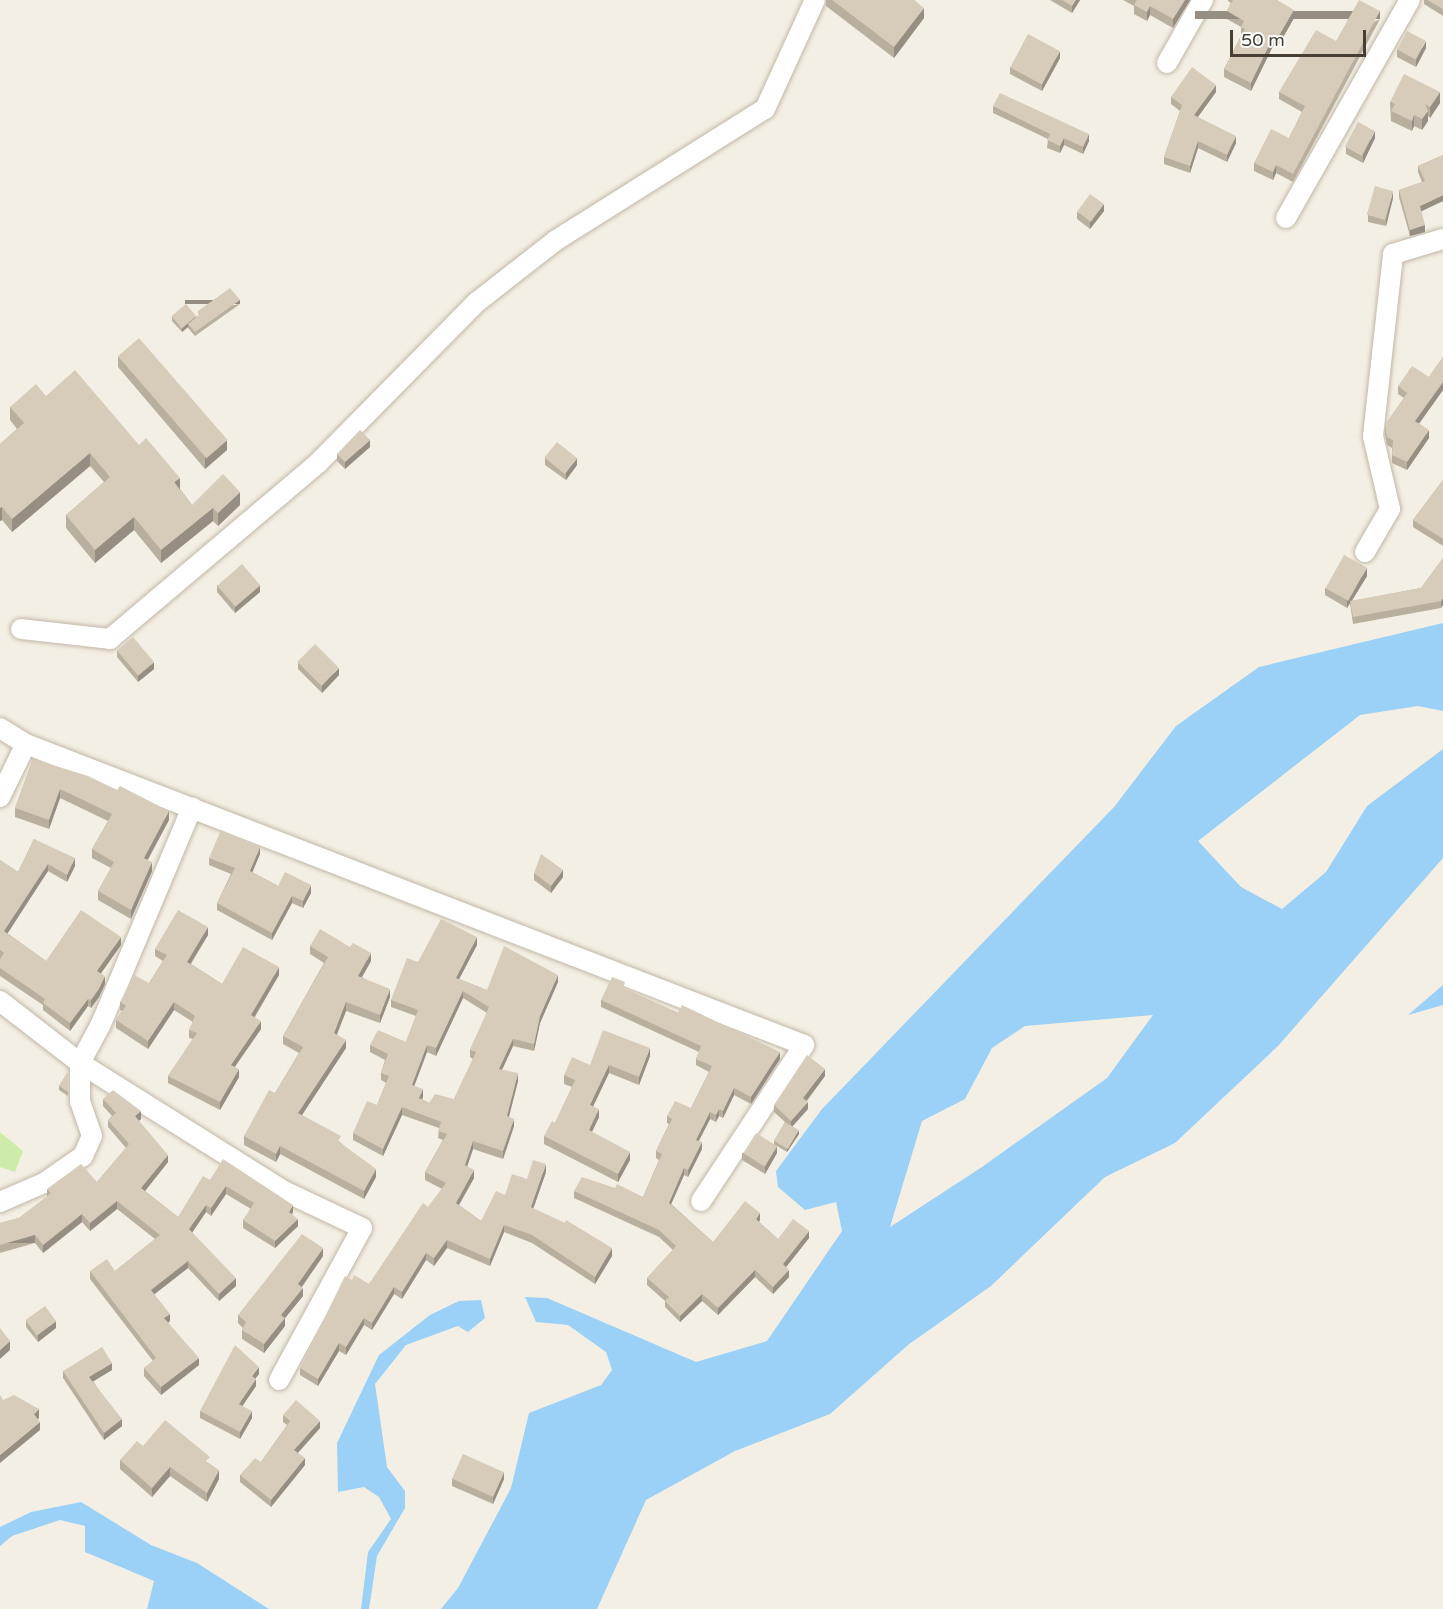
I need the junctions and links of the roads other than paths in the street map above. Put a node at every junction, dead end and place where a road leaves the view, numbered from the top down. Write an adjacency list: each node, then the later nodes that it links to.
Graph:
1 (815, 0): 8 (street)
2 (1203, 0): 4 (street)
3 (1410, 0): 5 (street)
4 (1167, 63)
5 (1287, 218)
6 (1443, 239): 7 (street)
7 (1365, 552)
8 (21, 628)
9 (0, 728): 10 (street)
10 (26, 744): 11 (street); 12 (street)
11 (0, 797)
12 (192, 807): 14 (street); 15 (street)
13 (0, 1001): 14 (street)
14 (80, 1063): 16 (street); 17 (street)
15 (701, 1201)
16 (0, 1202)
17 (279, 1380)

